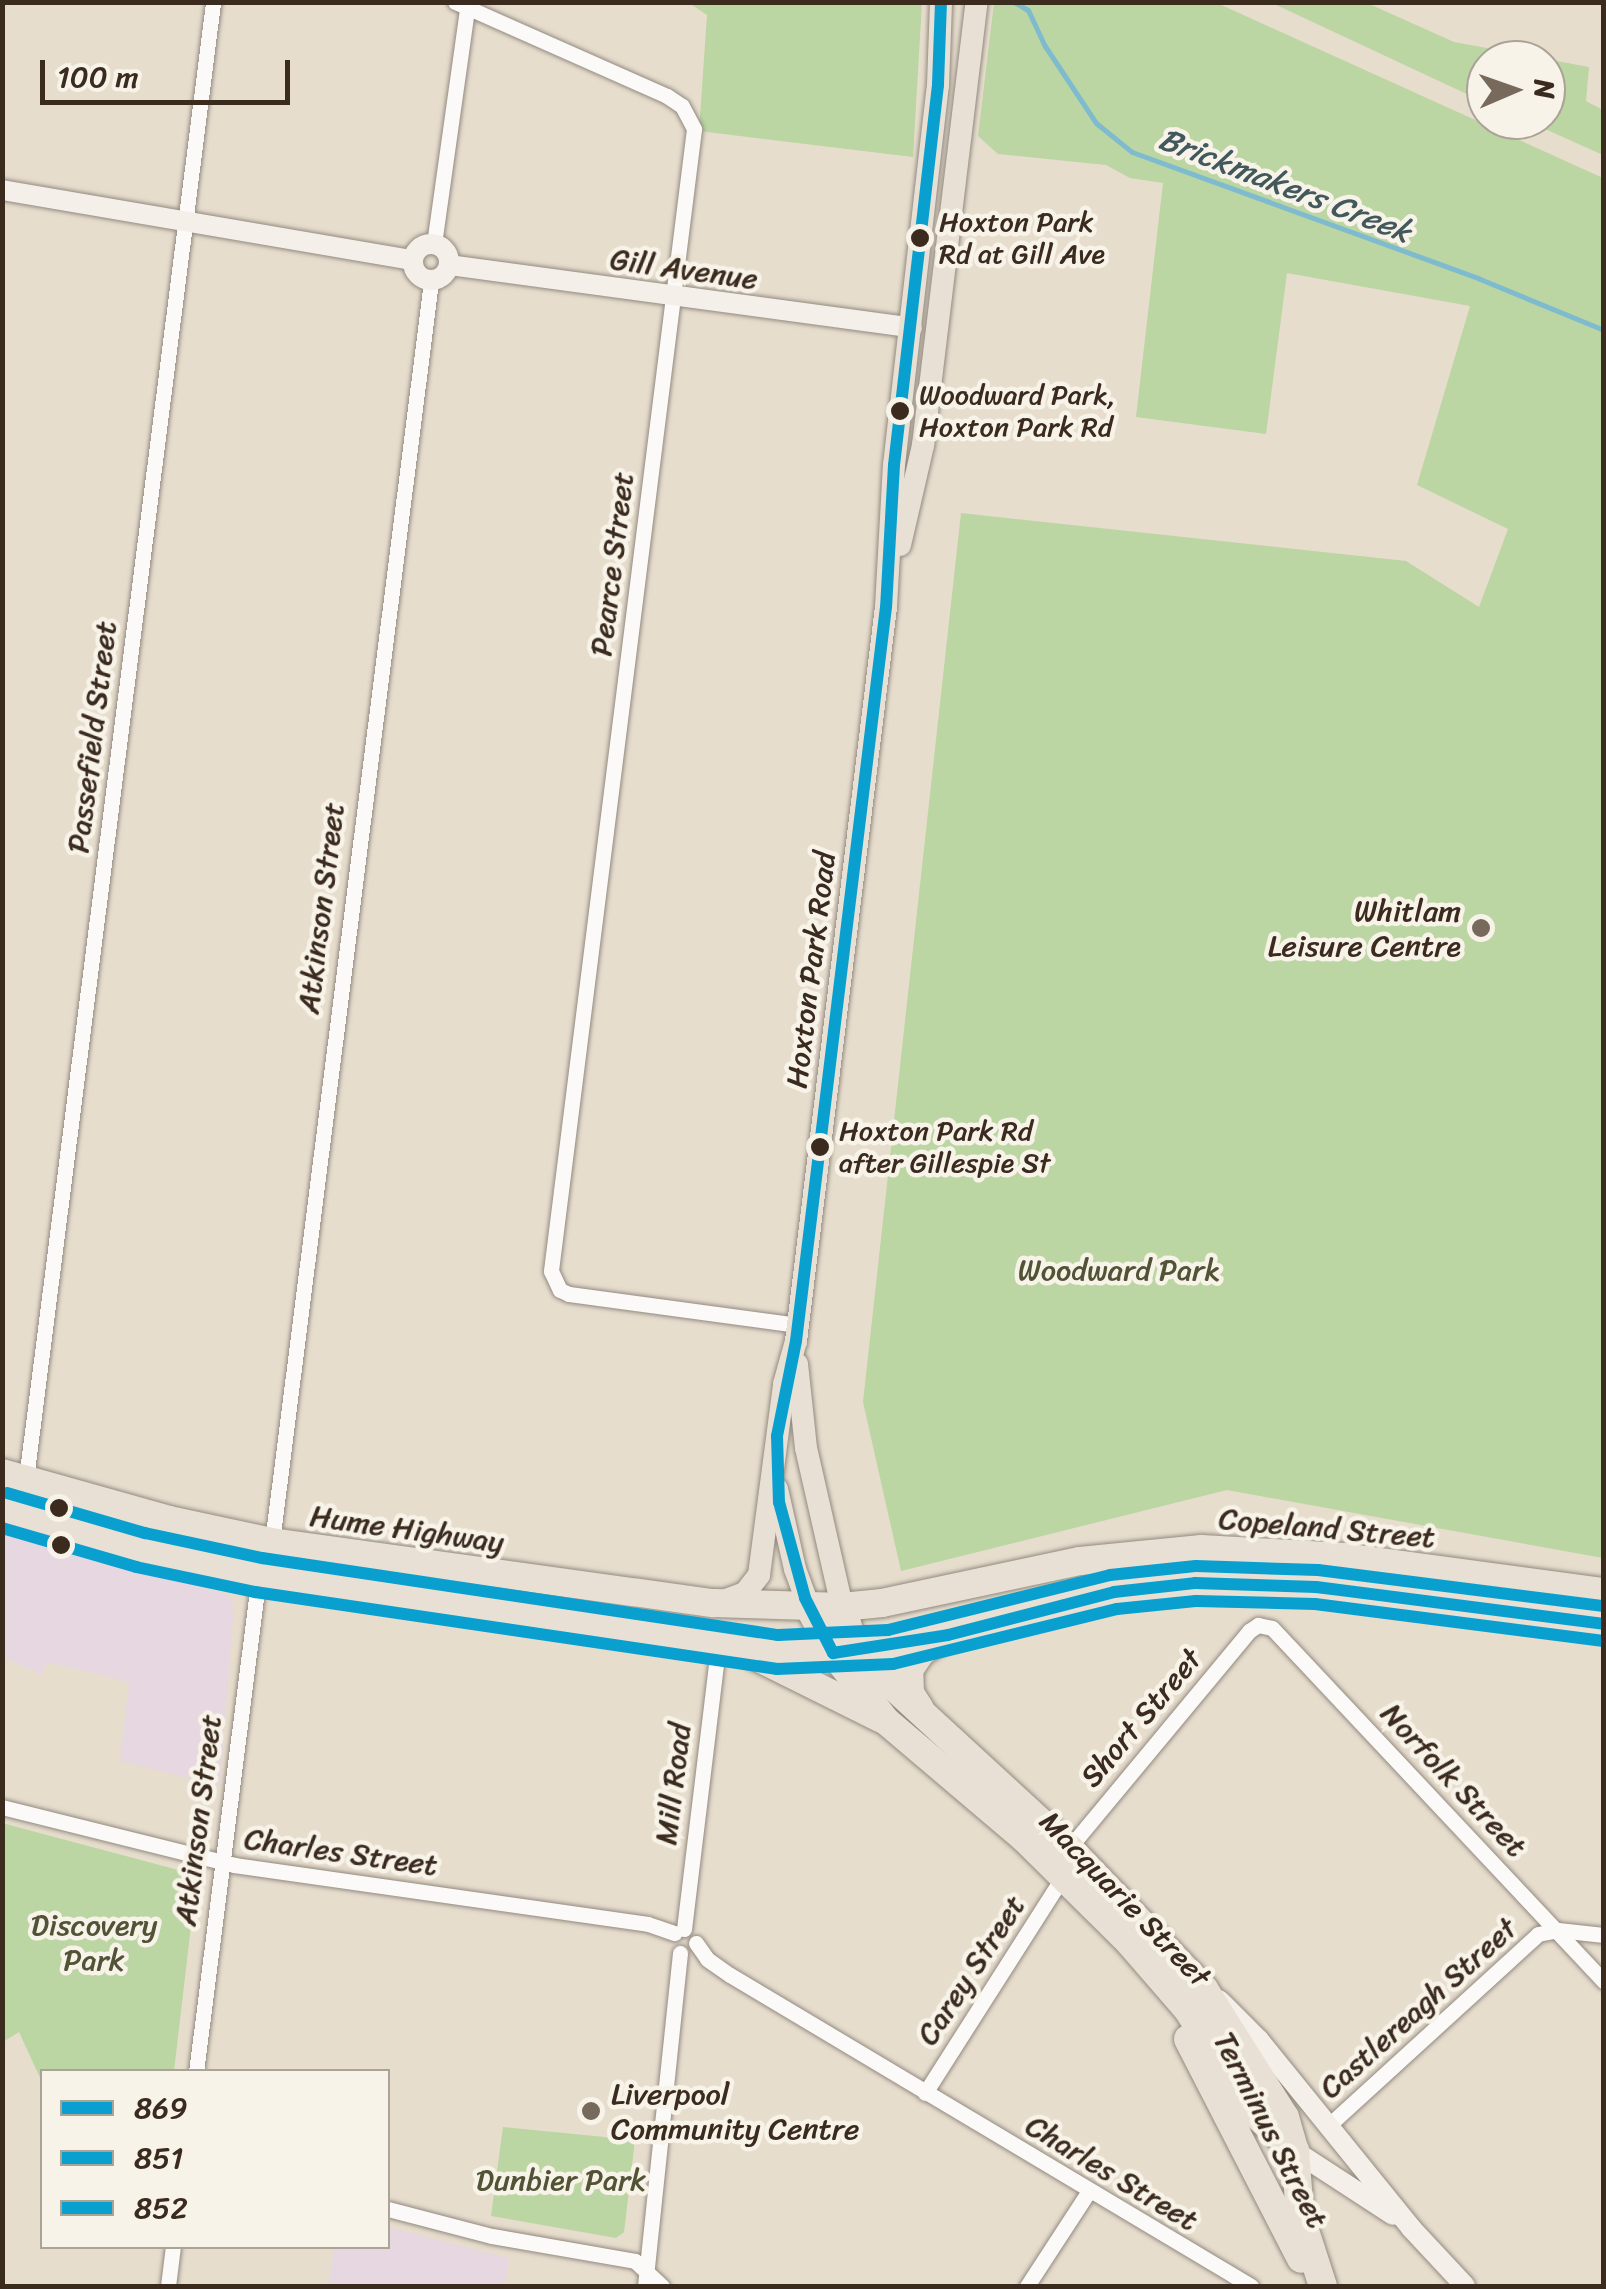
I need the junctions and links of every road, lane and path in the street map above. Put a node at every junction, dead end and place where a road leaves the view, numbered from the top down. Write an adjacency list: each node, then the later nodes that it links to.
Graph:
1 (213, 2): 6 (street, Passefield Street)
2 (941, 2): 12 (main road, Hoxton Park Road)
3 (978, 2): 13 (main road, Hoxton Park Road)
4 (461, 6): 7 (street); 11 (street, Pearce Street)
5 (2, 190): 6 (street)
6 (185, 221): 8 (street); 17 (street, Passefield Street)
7 (434, 244): 8 (street); 9 (street)
8 (412, 260): 10 (street)
9 (450, 265): 10 (street); 11 (street, Gill Avenue)
10 (431, 281): 19 (street, Atkinson Street)
11 (674, 298): 12 (street, Gill Avenue); 15 (street, Pearce Street)
12 (912, 328): 13 (main road); 14 (main road, Hoxton Park Road)
13 (937, 332): 14 (main road, Hoxton Park Road)
14 (886, 607): 15 (main road, Hoxton Park Road)
15 (797, 1333): 16 (main road, Hoxton Park Road); 24 (main road, Hoxton Park Road)
16 (777, 1436): 22 (main road, Hoxton Park Road); 23 (main road, Hoxton Park Road)
17 (14, 1476): 19 (highway, Hume Highway)
18 (2, 1510): 20 (highway)
19 (272, 1542): 22 (highway, Hume Highway)
20 (259, 1575): 28 (highway); 33 (street, Atkinson Street)
21 (1604, 1592): 24 (highway, Copeland Street)
22 (714, 1603): 23 (highway, Hume Highway)
23 (809, 1607): 24 (highway, Copeland Street); 29 (highway)
24 (842, 1607): 29 (highway)
25 (1604, 1624): 27 (highway, Copeland Street)
26 (1258, 1625): 34 (street, Short Street); 35 (street, Norfolk Street)
27 (948, 1635): 29 (highway, Copeland Street); 30 (highway)
28 (728, 1646): 29 (highway); 31 (highway); 36 (street, Mill Road)
29 (846, 1652): 30 (highway, Macquarie Street); 31 (highway, Macquarie Street)
30 (926, 1718): 34 (highway, Macquarie Street)
31 (886, 1721): 34 (highway, Macquarie Street)
32 (2, 1806): 33 (street, Charles Street)
33 (224, 1862): 36 (street, Charles Street); 43 (street, Atkinson Street)
34 (1066, 1862): 39 (highway, Macquarie Street); 41 (highway, Macquarie Street); 44 (street, Carey Street)
35 (1558, 1930): 37 (street, Castlereagh Street); 42 (street, Norfolk Street); 45 (street, Castlereagh Street)
36 (679, 1931): 38 (street); 40 (street)
37 (1604, 1935)
38 (696, 1943): 40 (street); 44 (street, Charles Street)
39 (1138, 1952): 46 (highway, Macquarie Street); 56 (highway, Terminus Street)
40 (680, 1953): 51 (street)
41 (1198, 1982): 45 (street, Macquarie Street); 46 (highway, Terminus Street)
42 (1604, 1982)
43 (196, 2069)
44 (925, 2094): 47 (street, Charles Street)
45 (1329, 2125): 49 (street, Macquarie Street)
46 (1295, 2151): 49 (street, Macquarie Street); 57 (highway, Terminus Street)
47 (1089, 2191): 54 (street); 55 (street, Charles Street)
48 (390, 2210): 51 (street)
49 (1411, 2228): 58 (street, Macquarie Street)
50 (173, 2249): 52 (street)
51 (646, 2279): 53 (street)
52 (168, 2286)
53 (662, 2286)
54 (1027, 2286)
55 (1251, 2286)
56 (1316, 2286)
57 (1324, 2286)
58 (1465, 2286)

